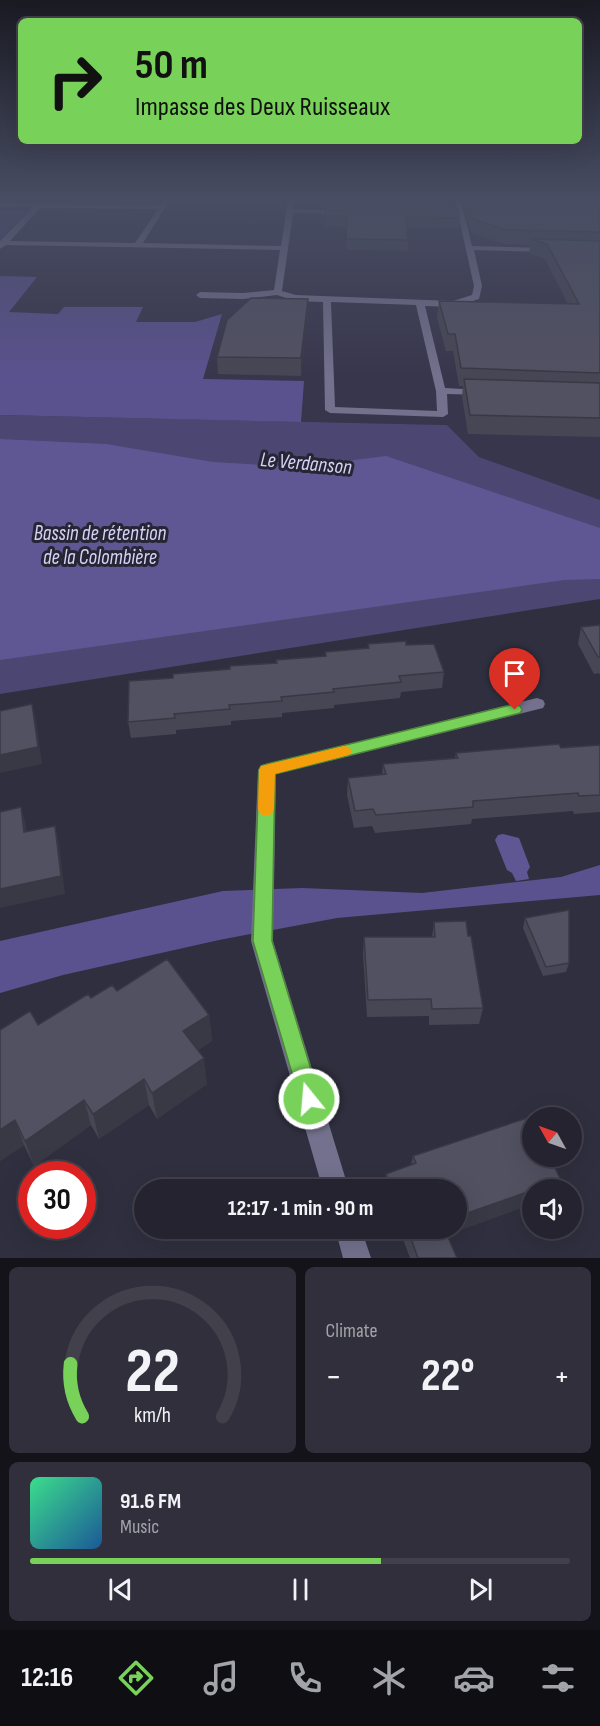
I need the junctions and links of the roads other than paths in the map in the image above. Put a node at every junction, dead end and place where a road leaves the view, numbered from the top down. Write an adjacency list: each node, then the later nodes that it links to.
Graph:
1 (282, 259): 3 (street)
2 (472, 259): 6 (street)
3 (278, 288): 4 (street); 5 (street)
4 (200, 295)
5 (327, 299): 6 (street); 7 (street)
6 (420, 303): 7 (street)
7 (441, 391): 8 (street)
8 (488, 393)
9 (537, 704): 10 (street)
10 (333, 1179)
11 (351, 1239): 12 (street)
12 (357, 1258)

